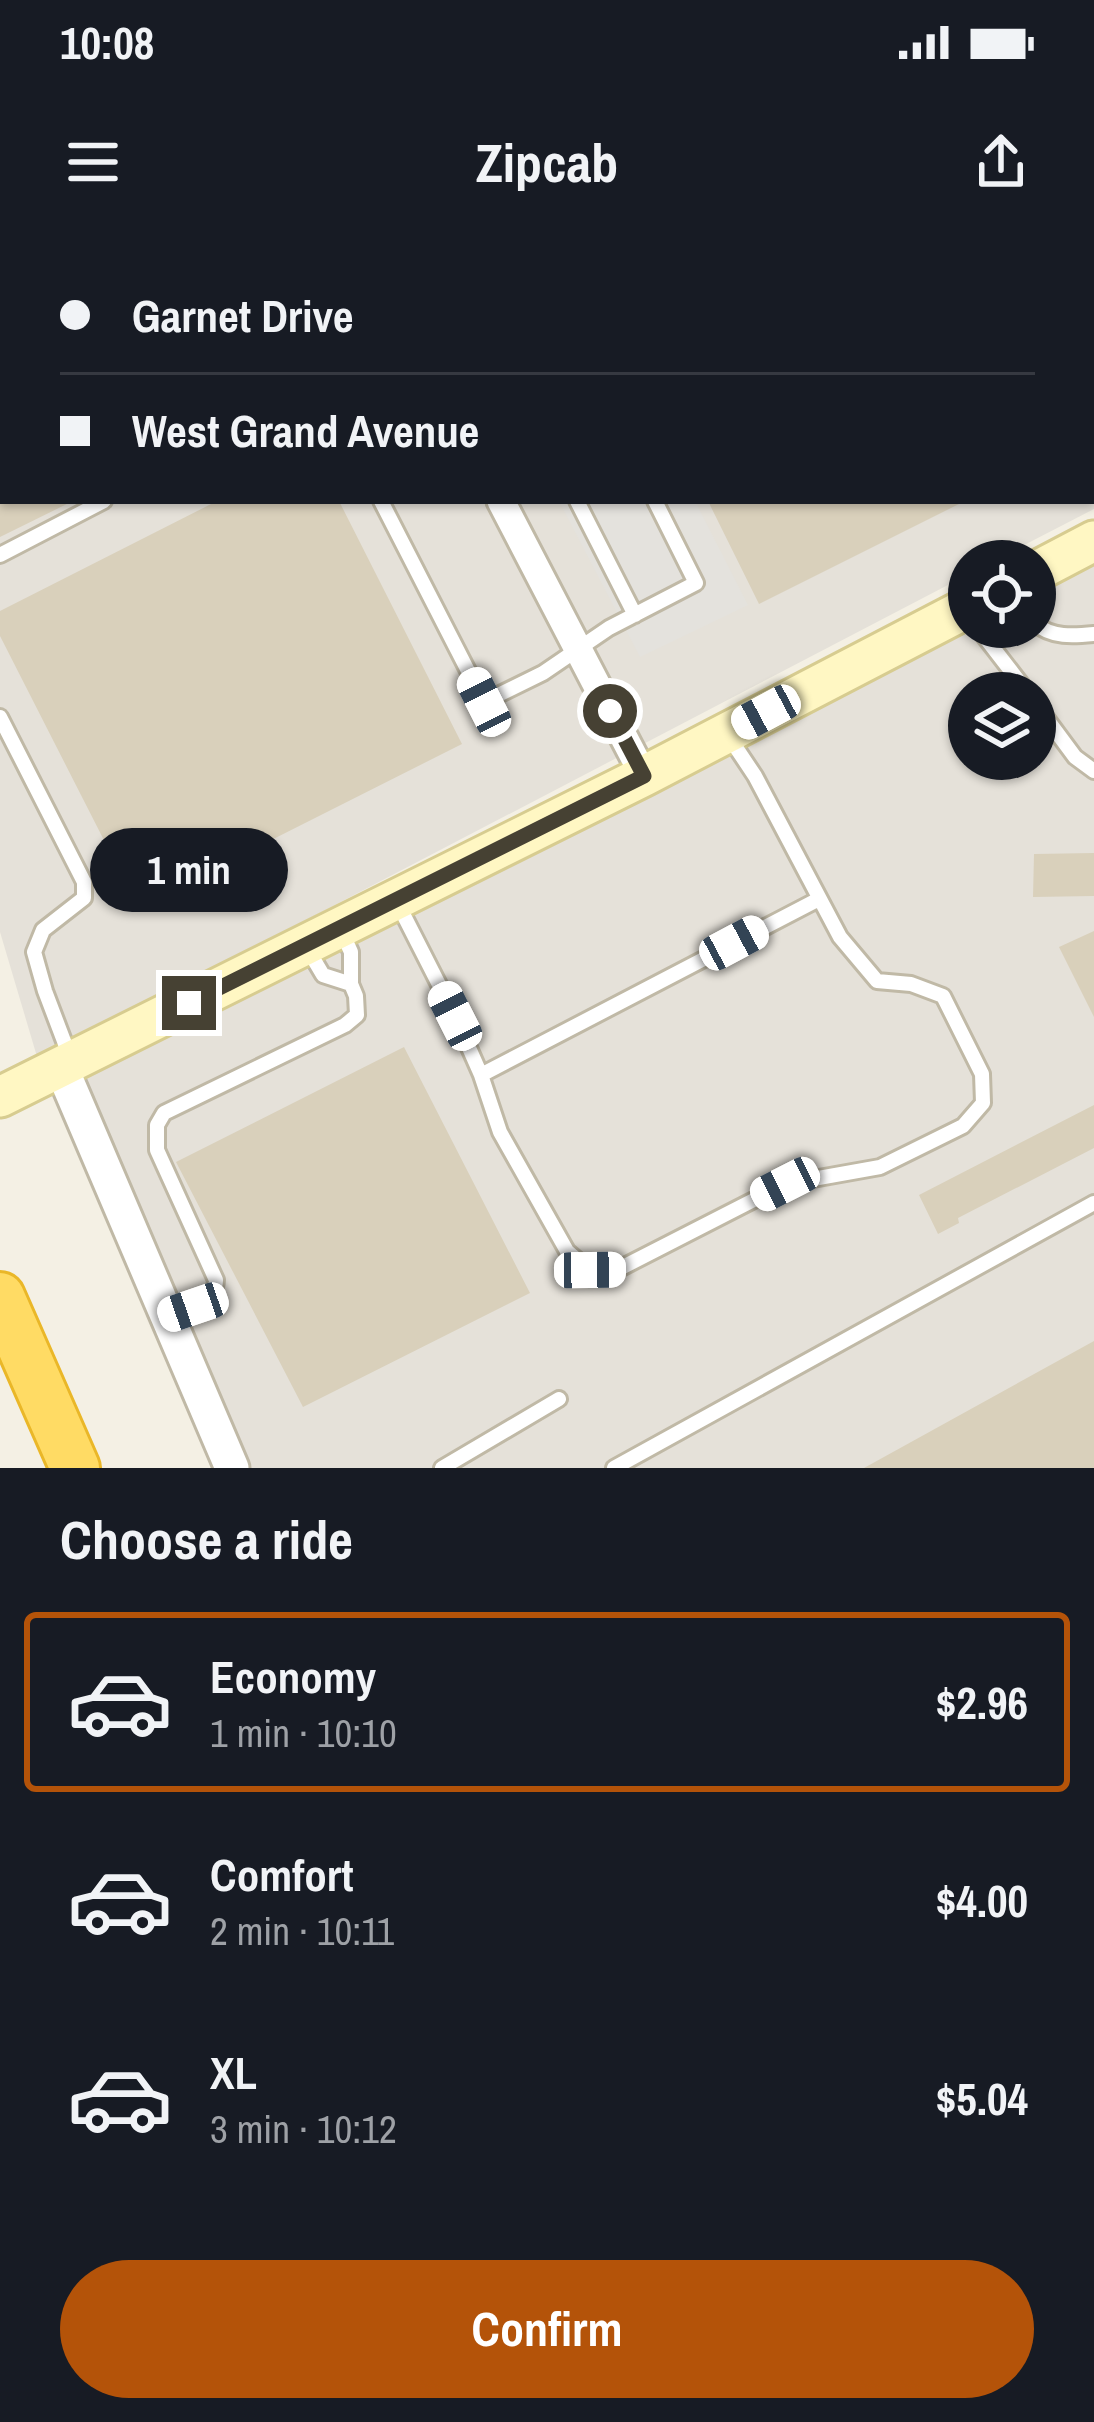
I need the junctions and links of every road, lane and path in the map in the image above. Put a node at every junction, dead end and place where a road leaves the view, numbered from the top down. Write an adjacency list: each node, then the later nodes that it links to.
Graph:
1 (98, 504): 7 (lane)
2 (383, 504): 13 (lane)
3 (503, 504): 13 (street)
4 (579, 504): 9 (lane)
5 (656, 504): 9 (lane)
6 (1094, 542): 8 (main road)
7 (0, 555)
8 (1056, 561)
9 (635, 615): 13 (lane)
10 (948, 626): 16 (main road)
11 (1056, 633): 12 (lane)
12 (1094, 634)
13 (578, 650): 18 (street)
14 (0, 717): 23 (lane)
15 (1056, 731): 17 (lane)
16 (727, 733): 18 (main road); 19 (lane)
17 (1094, 771)
18 (644, 776): 20 (main road)
19 (819, 899): 24 (lane); 24 (lane)
20 (396, 900): 21 (main road); 24 (lane)
21 (323, 936): 22 (lane); 22 (lane); 23 (main road)
22 (351, 984): 28 (lane)
23 (66, 1064): 25 (main road); 28 (street)
24 (481, 1075)
25 (0, 1097)
26 (1094, 1203): 33 (lane)
27 (0, 1298): 30 (highway)
28 (166, 1316): 31 (street)
29 (560, 1400): 32 (lane)
30 (75, 1468)
31 (232, 1468)
32 (442, 1468)
33 (614, 1468)

